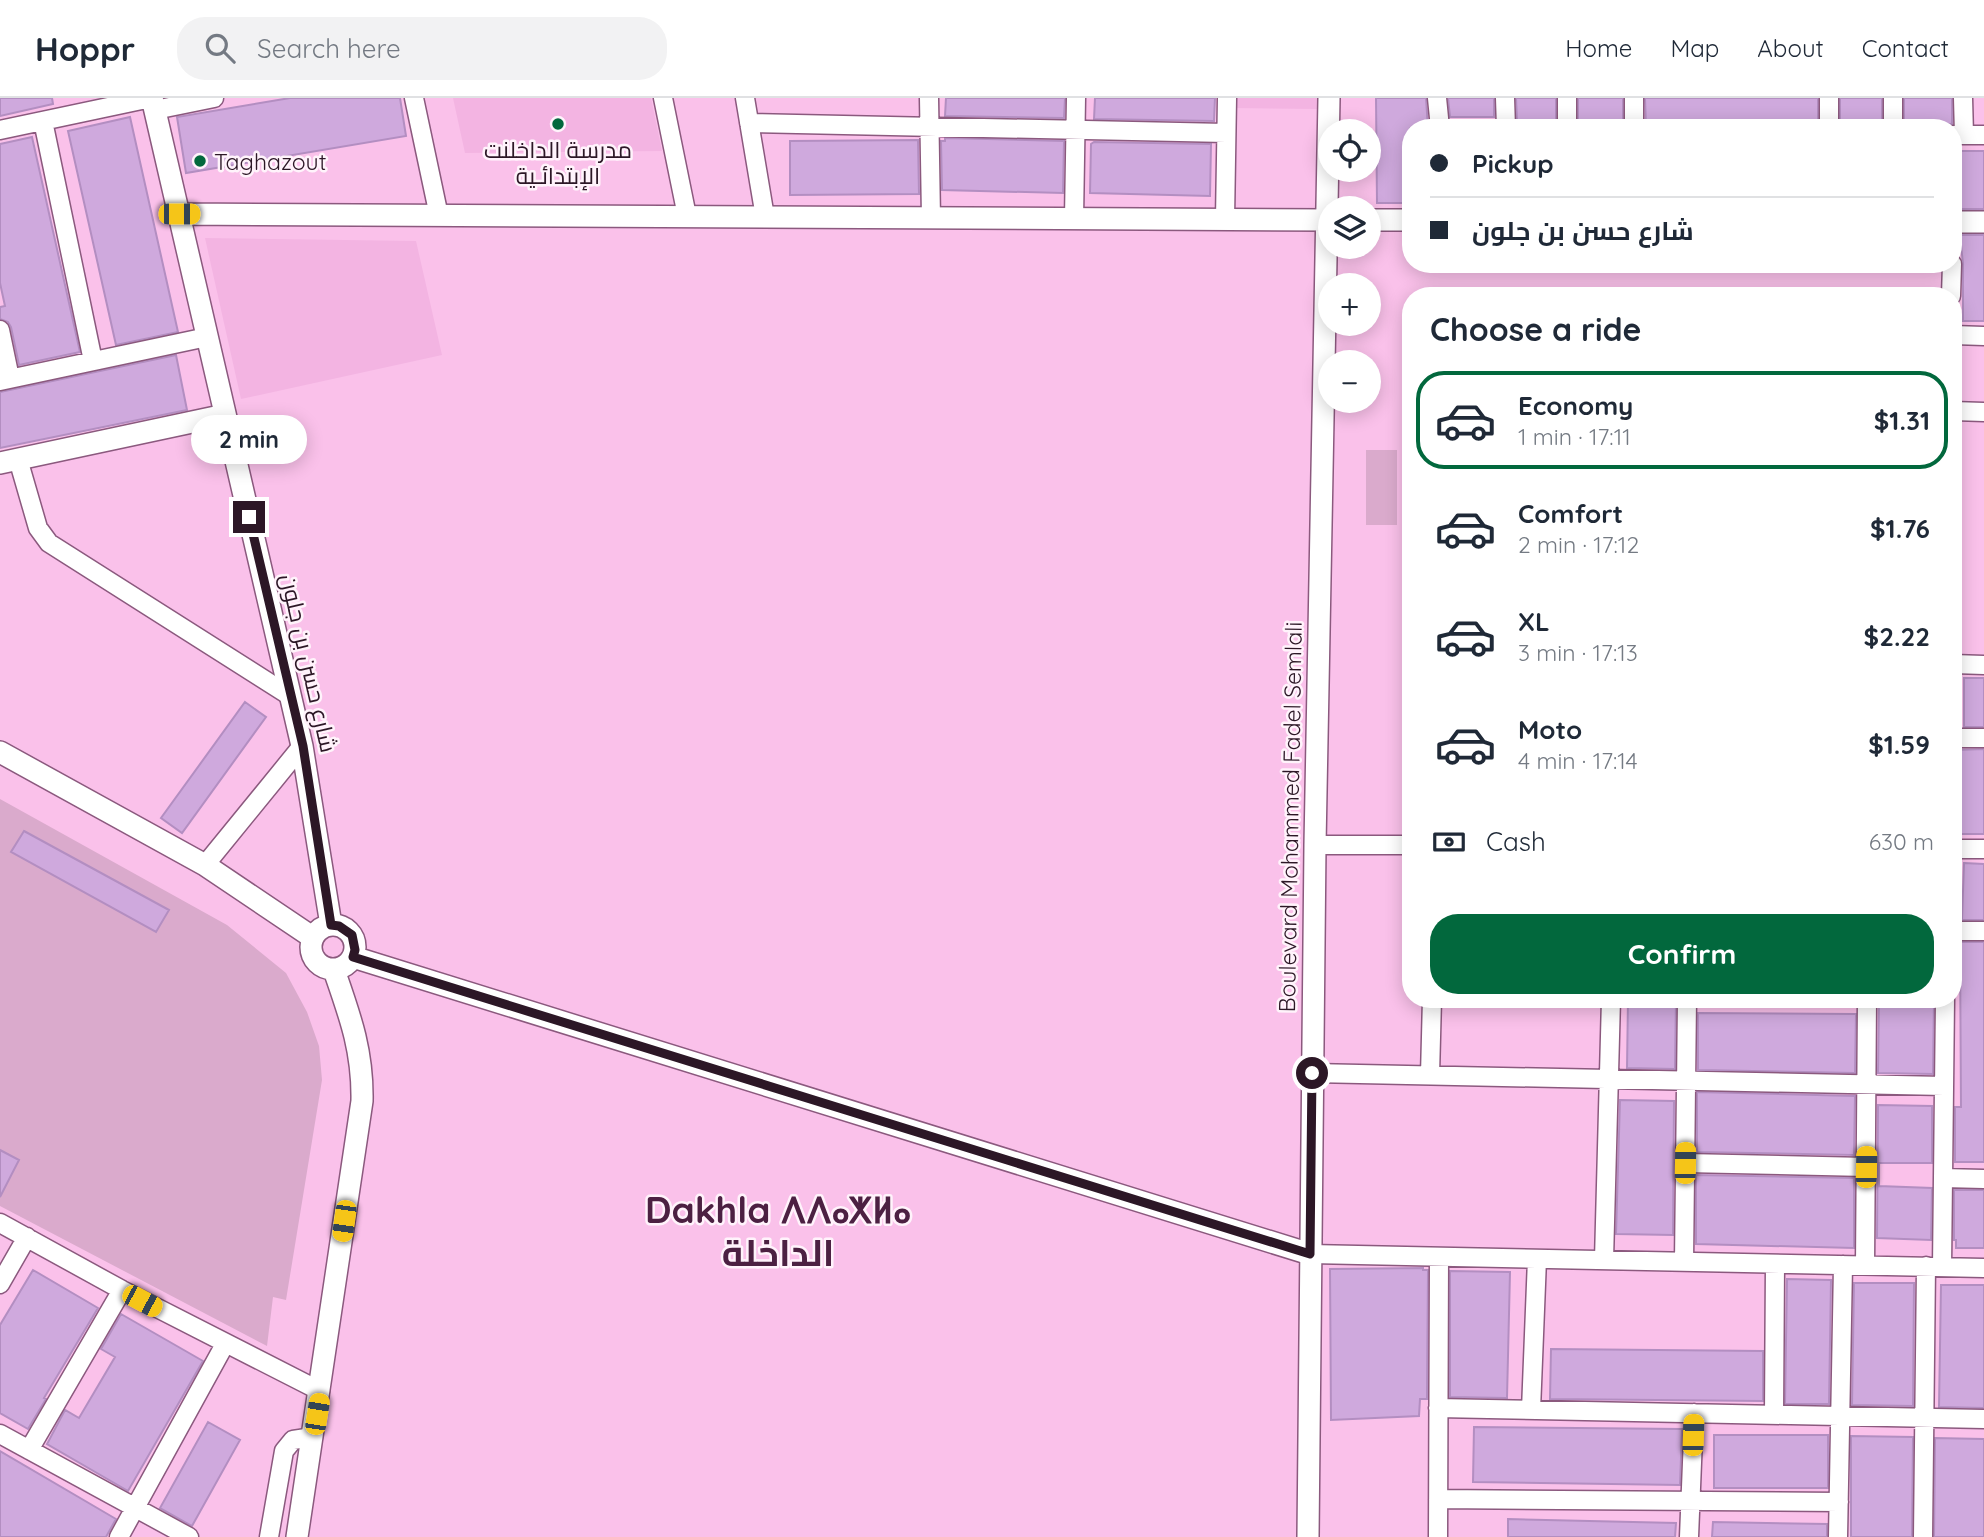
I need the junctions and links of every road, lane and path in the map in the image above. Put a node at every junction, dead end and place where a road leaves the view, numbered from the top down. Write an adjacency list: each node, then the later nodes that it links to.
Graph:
1 (214, 98): 16 (street)
2 (414, 98): 34 (street)
3 (663, 98): 35 (street)
4 (745, 98): 25 (street)
5 (929, 98): 26 (street)
6 (1076, 98): 27 (street)
7 (1227, 98): 29 (street)
8 (1329, 98): 32 (street, Boulevard Mohammed Fadel Semlali)
9 (1437, 98): 17 (street)
10 (1505, 98): 18 (street)
11 (1567, 98): 19 (street)
12 (1634, 98): 20 (street)
13 (1829, 98): 21 (street)
14 (1893, 98): 22 (street)
15 (1963, 98): 23 (street)
16 (152, 102): 24 (street); 33 (street, شارع حسن بن جلون)
17 (1439, 119)
18 (1506, 119)
19 (1567, 119)
20 (1634, 119)
21 (1829, 119)
22 (1893, 119)
23 (1960, 119)
24 (43, 121): 28 (street); 50 (street)
25 (749, 122): 26 (street); 36 (street)
26 (930, 126): 27 (street); 37 (street)
27 (1075, 128): 29 (street); 38 (street)
28 (0, 130)
29 (1226, 132): 39 (street)
30 (1962, 135): 31 (street)
31 (1984, 135)
32 (1329, 196)
33 (179, 214): 34 (street); 49 (street, شارع حسن بن جلون)
34 (439, 215): 35 (street)
35 (687, 216): 36 (street)
36 (765, 217): 37 (street)
37 (931, 218): 38 (street)
38 (1074, 218): 39 (street)
39 (1225, 219): 40 (street)
40 (1318, 220)
41 (1381, 220): 42 (street)
42 (1402, 220)
43 (1962, 222): 44 (street)
44 (1984, 222)
45 (1328, 259): 63 (street, Boulevard Mohammed Fadel Semlali)
46 (0, 330): 51 (street)
47 (1962, 335): 48 (street)
48 (1984, 336)
49 (207, 337): 50 (street); 54 (street, شارع حسن بن جلون)
50 (93, 361): 51 (street)
51 (5, 379)
52 (1962, 411): 53 (street)
53 (1984, 412)
54 (225, 415): 55 (street); 58 (street, شارع حسن بن جلون)
55 (9, 461): 58 (street)
56 (1962, 664): 57 (street)
57 (1984, 665)
58 (290, 696): 61 (street, شارع حسن بن جلون)
59 (1962, 738): 60 (street)
60 (1984, 738)
61 (303, 746): 67 (street); 68 (street, شارع حسن بن جلون)
62 (0, 752): 67 (street)
63 (1315, 845): 64 (street); 79 (street, Boulevard Mohammed Fadel Semlali)
64 (1402, 845)
65 (1962, 849): 66 (street)
66 (1984, 849)
67 (205, 865): 71 (street)
68 (331, 925): 71 (street); 72 (street)
69 (1962, 931): 70 (street)
70 (1984, 931)
71 (312, 937): 73 (street)
72 (353, 957): 73 (street); 91 (street)
73 (334, 970): 104 (street)
74 (1432, 1008): 80 (street)
75 (1611, 1008): 81 (street)
76 (1687, 1008): 82 (street)
77 (1867, 1008): 83 (street)
78 (1945, 1008): 84 (street)
79 (1312, 1073): 80 (street); 91 (street, Boulevard Mohammed Fadel Semlali)
80 (1430, 1075): 81 (street)
81 (1609, 1079): 82 (street); 94 (street)
82 (1686, 1081): 83 (street); 85 (street)
83 (1867, 1084): 84 (street); 86 (street)
84 (1944, 1086): 87 (street)
85 (1685, 1163): 86 (street); 95 (street)
86 (1866, 1167): 98 (street)
87 (1943, 1178): 88 (street); 99 (street)
88 (1984, 1179)
89 (0, 1223): 90 (street)
90 (27, 1237): 101 (street); 102 (street)
91 (1310, 1254): 92 (street); 123 (street, Boulevard Mohammed Fadel Semlali)
92 (1439, 1257): 93 (street); 105 (street)
93 (1537, 1259): 94 (street); 106 (street)
94 (1604, 1260): 95 (street)
95 (1684, 1262): 96 (street)
96 (1775, 1264): 97 (street); 108 (street)
97 (1843, 1265): 98 (street); 109 (street)
98 (1865, 1265): 99 (street)
99 (1934, 1267): 100 (street); 110 (street)
100 (1984, 1268)
101 (0, 1284)
102 (122, 1290): 103 (street); 114 (street)
103 (225, 1344): 104 (street); 118 (street)
104 (320, 1391): 113 (street)
105 (1438, 1408): 106 (street); 115 (street)
106 (1531, 1410): 107 (street)
107 (1694, 1413): 108 (street); 116 (street)
108 (1774, 1415): 109 (street)
109 (1840, 1416): 110 (street); 117 (street)
110 (1924, 1418): 111 (street); 127 (street)
111 (1984, 1419)
112 (0, 1434): 114 (street)
113 (313, 1437): 121 (street); 122 (street)
114 (29, 1450): 118 (street)
115 (1438, 1499): 116 (street); 124 (street)
116 (1690, 1501): 117 (street); 125 (street)
117 (1839, 1502): 126 (street)
118 (135, 1508): 119 (street); 120 (street)
119 (119, 1537)
120 (189, 1537)
121 (269, 1537)
122 (298, 1537)
123 (1308, 1537)
124 (1438, 1537)
125 (1689, 1537)
126 (1838, 1537)
127 (1923, 1537)

